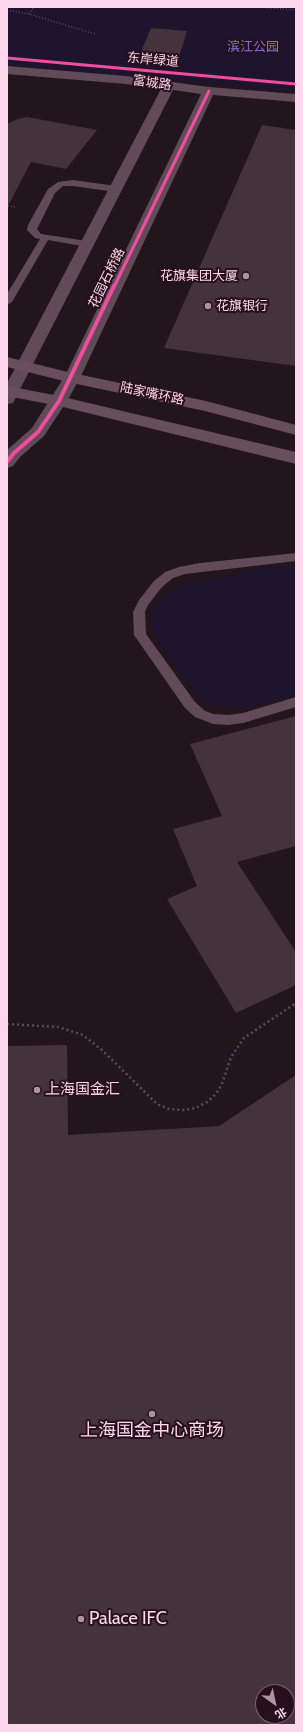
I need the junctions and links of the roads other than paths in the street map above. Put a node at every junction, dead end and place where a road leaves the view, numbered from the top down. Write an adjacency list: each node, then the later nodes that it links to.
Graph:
1 (7, 70): 2 (street, 富城路)
2 (169, 86): 3 (street, 富城路); 5 (street)
3 (209, 91): 4 (street, 富城路); 11 (street, 花园石桥路)
4 (296, 98)
5 (116, 189): 6 (lane); 7 (street)
6 (45, 238): 7 (lane); 8 (lane)
7 (87, 244): 10 (street)
8 (7, 302)
9 (7, 362): 10 (main road, 陆家嘴环路)
10 (24, 366): 11 (main road, 陆家嘴环路); 12 (street)
11 (72, 378): 13 (street, 花园石桥路); 14 (main road, 陆家嘴环路)
12 (8, 394): 13 (main road, 陆家嘴环路)
13 (60, 401): 15 (main road, 陆家嘴环路); 16 (street, 花园石桥路)
14 (296, 430)
15 (296, 458)
16 (7, 462)
17 (296, 558): 18 (lane)
18 (296, 702)

